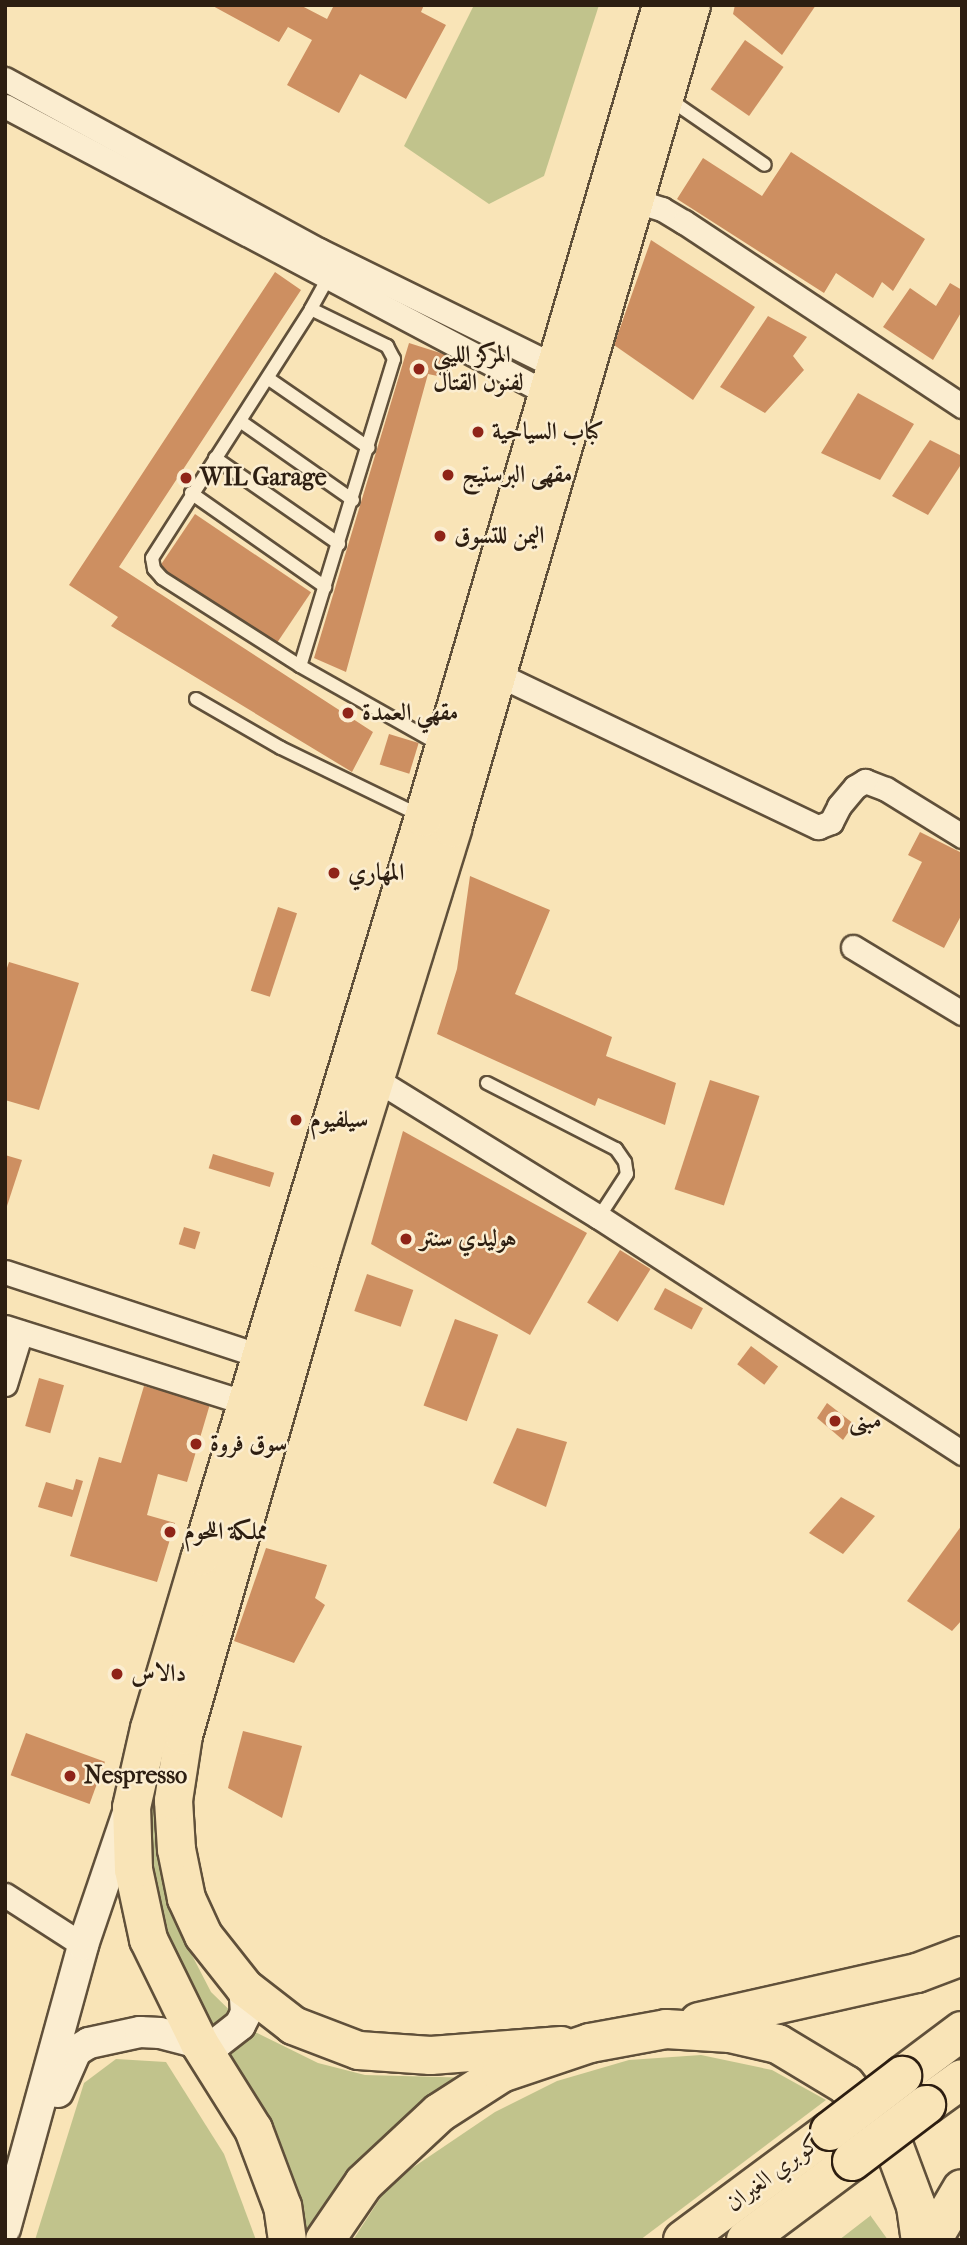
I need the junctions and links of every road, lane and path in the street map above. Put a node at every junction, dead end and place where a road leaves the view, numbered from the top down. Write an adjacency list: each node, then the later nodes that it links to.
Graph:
1 (661, 5): 11 (main road)
2 (691, 5): 4 (main road)
3 (5, 79): 8 (street)
4 (666, 97): 6 (lane); 7 (main road)
5 (5, 106): 8 (street)
6 (765, 165)
7 (636, 201): 11 (main road); 12 (street)
8 (319, 266): 9 (lane); 11 (street)
9 (311, 309): 10 (lane); 14 (lane)
10 (269, 379): 13 (lane); 14 (lane)
11 (565, 387): 21 (main road); 23 (main road)
12 (962, 406)
13 (240, 421): 15 (lane); 17 (lane)
14 (369, 448): 17 (lane)
15 (215, 458): 16 (lane); 18 (lane)
16 (191, 493): 19 (lane); 20 (lane)
17 (353, 500): 18 (lane)
18 (339, 544): 19 (lane)
19 (325, 587): 20 (lane)
20 (300, 666): 23 (lane)
21 (497, 674): 25 (street); 28 (main road)
22 (196, 699): 24 (lane)
23 (442, 747): 24 (main road)
24 (423, 817): 33 (main road)
25 (962, 835)
26 (853, 947): 27 (street)
27 (962, 1013)
28 (377, 1080): 30 (street); 33 (main road)
29 (487, 1083): 30 (lane)
30 (599, 1217): 36 (street)
31 (5, 1272): 33 (street)
32 (13, 1330): 34 (street); 35 (street)
33 (276, 1361): 35 (main road)
34 (5, 1384)
35 (262, 1407): 37 (main road); 41 (main road)
36 (962, 1453)
37 (131, 1807): 39 (street); 44 (main road)
38 (5, 1895): 39 (street)
39 (83, 1945): 47 (street)
40 (962, 1956): 42 (highway)
41 (244, 1987): 44 (street); 45 (main road)
42 (666, 2029): 45 (highway); 54 (highway)
43 (962, 2031): 52 (highway, كوبري الغيران, bridge)
44 (199, 2043): 47 (street); 50 (main road)
45 (590, 2043): 51 (highway)
46 (962, 2079): 53 (highway, كوبري الغيران, bridge)
47 (23, 2169): 49 (street)
48 (962, 2189): 55 (highway)
49 (5, 2229)
50 (287, 2240)
51 (325, 2240)
52 (683, 2240)
53 (746, 2240)
54 (921, 2240)
55 (932, 2240)

